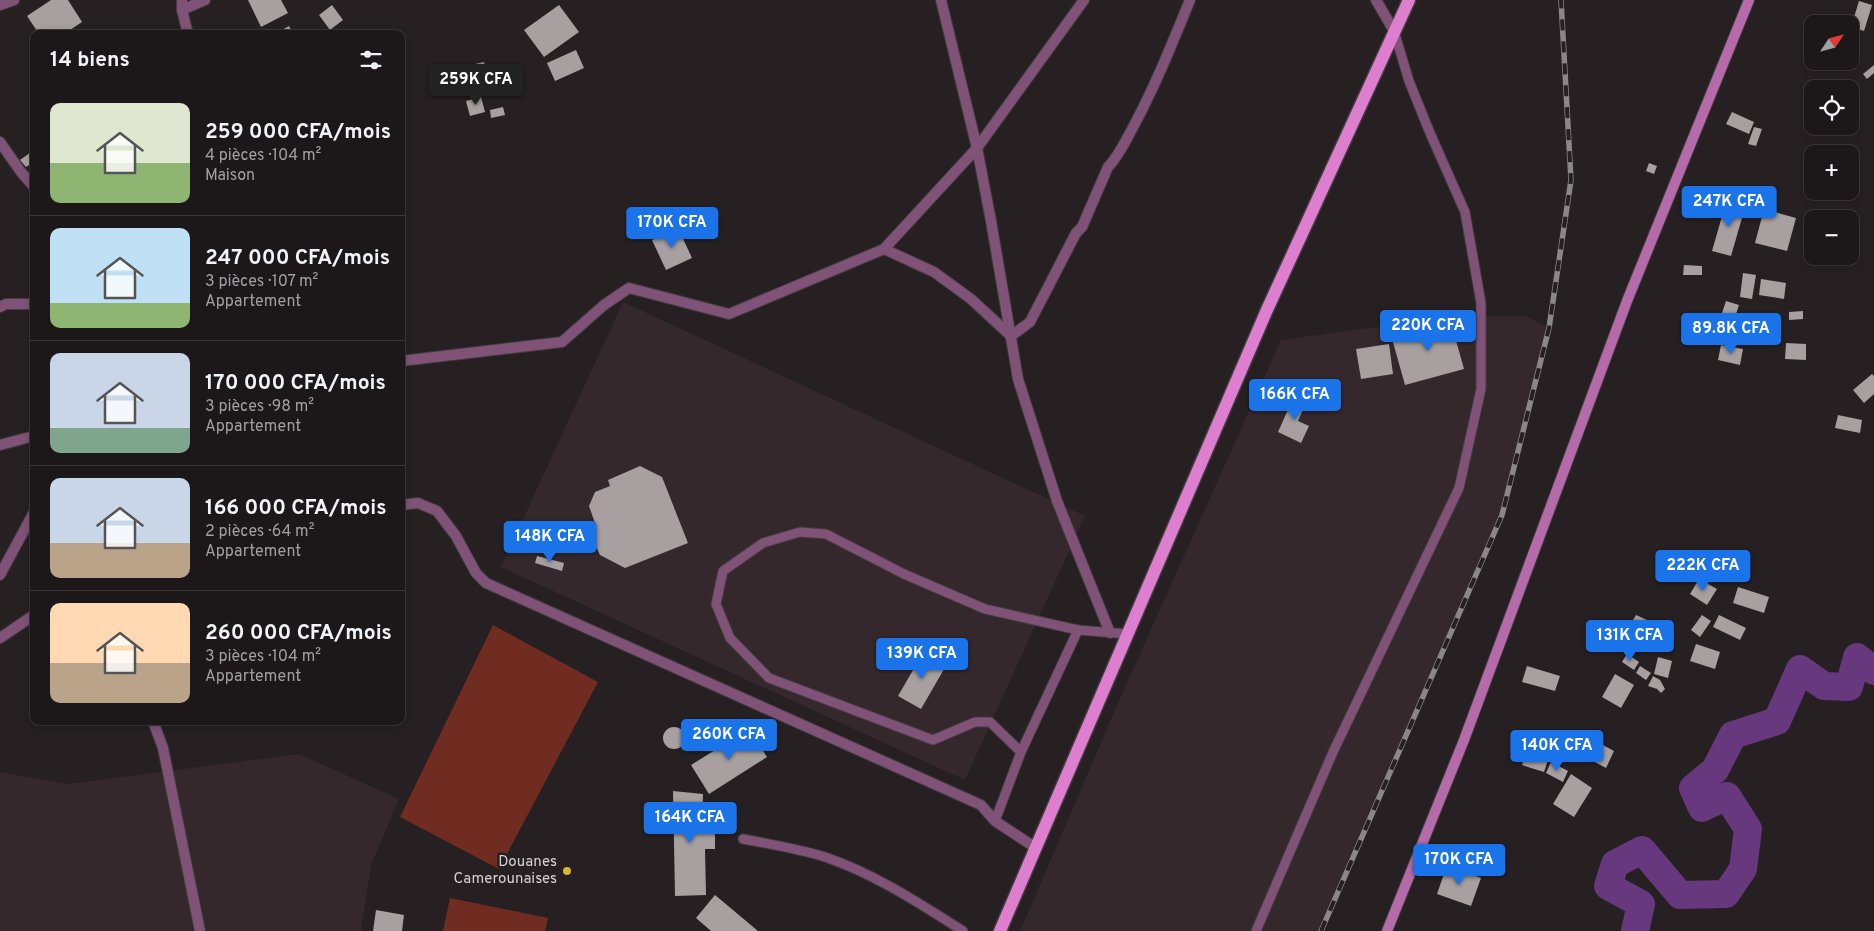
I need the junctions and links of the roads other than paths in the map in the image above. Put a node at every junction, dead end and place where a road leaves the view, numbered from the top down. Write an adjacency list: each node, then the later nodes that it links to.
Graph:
1 (14, 0): 9 (street)
2 (206, 0): 10 (street)
3 (941, 0): 14 (street)
4 (1084, 0): 14 (street)
5 (1190, 0): 19 (street)
6 (1376, 0): 12 (street)
7 (1409, 0): 12 (main road)
8 (1749, 0): 40 (street)
9 (0, 5)
10 (182, 5): 11 (street)
11 (187, 30)
12 (1394, 31): 29 (main road); 39 (lane)
13 (0, 142): 15 (street)
14 (977, 148): 16 (street); 19 (street)
15 (30, 182)
16 (884, 250): 19 (street); 20 (street)
17 (30, 304): 18 (street)
18 (0, 307)
19 (1011, 336): 28 (street)
20 (405, 361)
21 (30, 437): 22 (street)
22 (0, 445)
23 (405, 505): 33 (street)
24 (30, 519): 25 (street)
25 (0, 575)
26 (30, 618): 30 (street)
27 (1078, 630): 28 (lane); 32 (lane); 32 (lane)
28 (1110, 633): 29 (lane)
29 (1128, 634): 35 (main road)
30 (0, 638)
31 (154, 725): 36 (street)
32 (1021, 752): 33 (lane)
33 (996, 821): 35 (street)
34 (743, 839): 37 (lane)
35 (1036, 848): 38 (main road)
36 (200, 931)
37 (963, 931)
38 (1000, 931)
39 (1256, 931)
40 (1387, 931)

